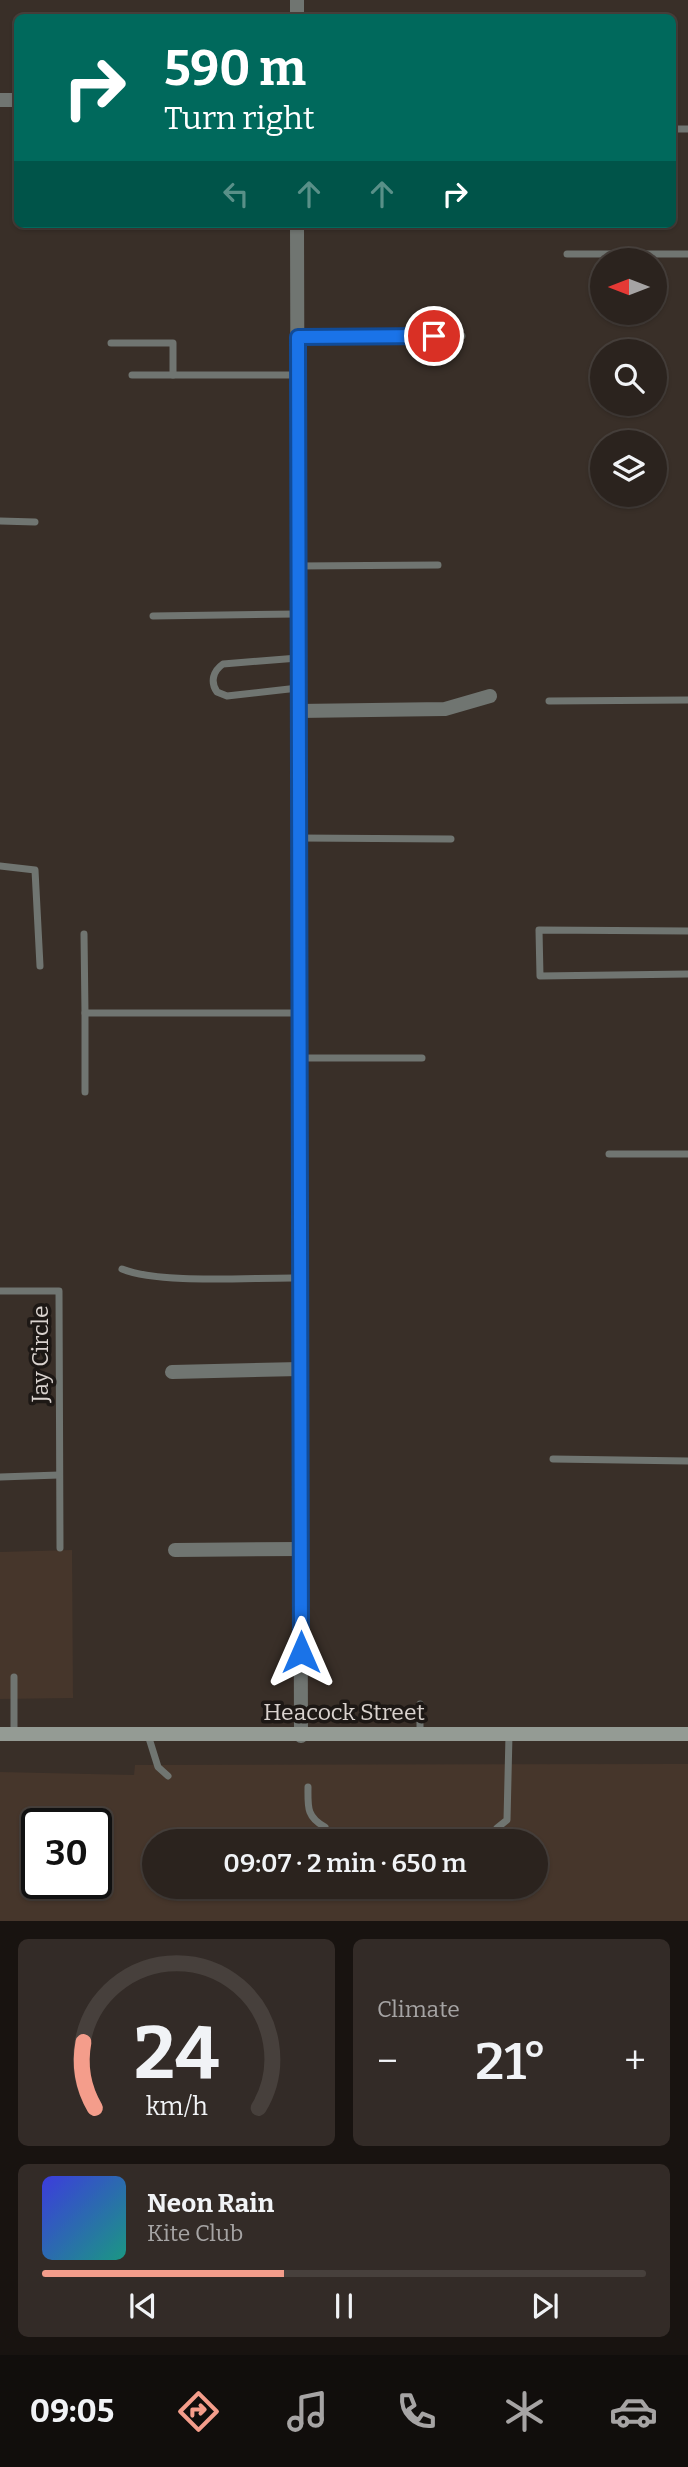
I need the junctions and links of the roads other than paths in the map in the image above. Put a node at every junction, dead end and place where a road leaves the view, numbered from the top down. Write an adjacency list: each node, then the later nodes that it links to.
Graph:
1 (297, 228): 5 (street)
2 (567, 254): 3 (lane)
3 (688, 254)
4 (462, 336): 5 (lane)
5 (298, 337): 9 (street)
6 (111, 343): 8 (lane)
7 (132, 375): 8 (lane)
8 (173, 375): 9 (lane)
9 (298, 375): 13 (street)
10 (0, 521): 11 (lane)
11 (35, 522)
12 (438, 565): 13 (lane)
13 (298, 566): 14 (street)
14 (298, 614): 15 (lane); 16 (street)
15 (153, 616)
16 (298, 658): 17 (street); 17 (lane)
17 (298, 688): 21 (street)
18 (490, 696): 21 (street)
19 (688, 700): 20 (lane)
20 (550, 701)
21 (298, 711): 22 (street)
22 (299, 838): 23 (lane); 30 (street)
23 (451, 839)
24 (0, 866): 27 (lane)
25 (688, 931): 28 (lane)
26 (84, 934): 29 (lane)
27 (40, 966)
28 (688, 974)
29 (85, 1013): 30 (lane); 33 (lane)
30 (299, 1013): 31 (street)
31 (299, 1058): 32 (lane); 37 (street)
32 (422, 1058)
33 (85, 1092)
34 (609, 1154): 35 (lane)
35 (688, 1154)
36 (122, 1269): 37 (lane)
37 (300, 1278): 39 (street)
38 (0, 1291): 43 (lane, Jay Circle)
39 (300, 1368): 40 (street); 46 (street)
40 (172, 1372)
41 (553, 1459): 42 (lane)
42 (688, 1461)
43 (60, 1475): 44 (lane); 45 (lane, Jay Circle)
44 (0, 1477)
45 (60, 1548)
46 (301, 1549): 47 (street); 53 (street)
47 (175, 1550)
48 (14, 1677): 51 (lane)
49 (420, 1704): 54 (lane)
50 (688, 1734): 55 (main road, Heacock Street)
51 (7, 1735): 52 (main road, Heacock Street)
52 (148, 1735): 53 (main road, Heacock Street); 56 (lane)
53 (301, 1735): 54 (main road, Heacock Street)
54 (420, 1735): 55 (main road, Heacock Street)
55 (509, 1735): 59 (lane)
56 (168, 1776)
57 (308, 1787): 58 (lane)
58 (325, 1827)
59 (497, 1828)

